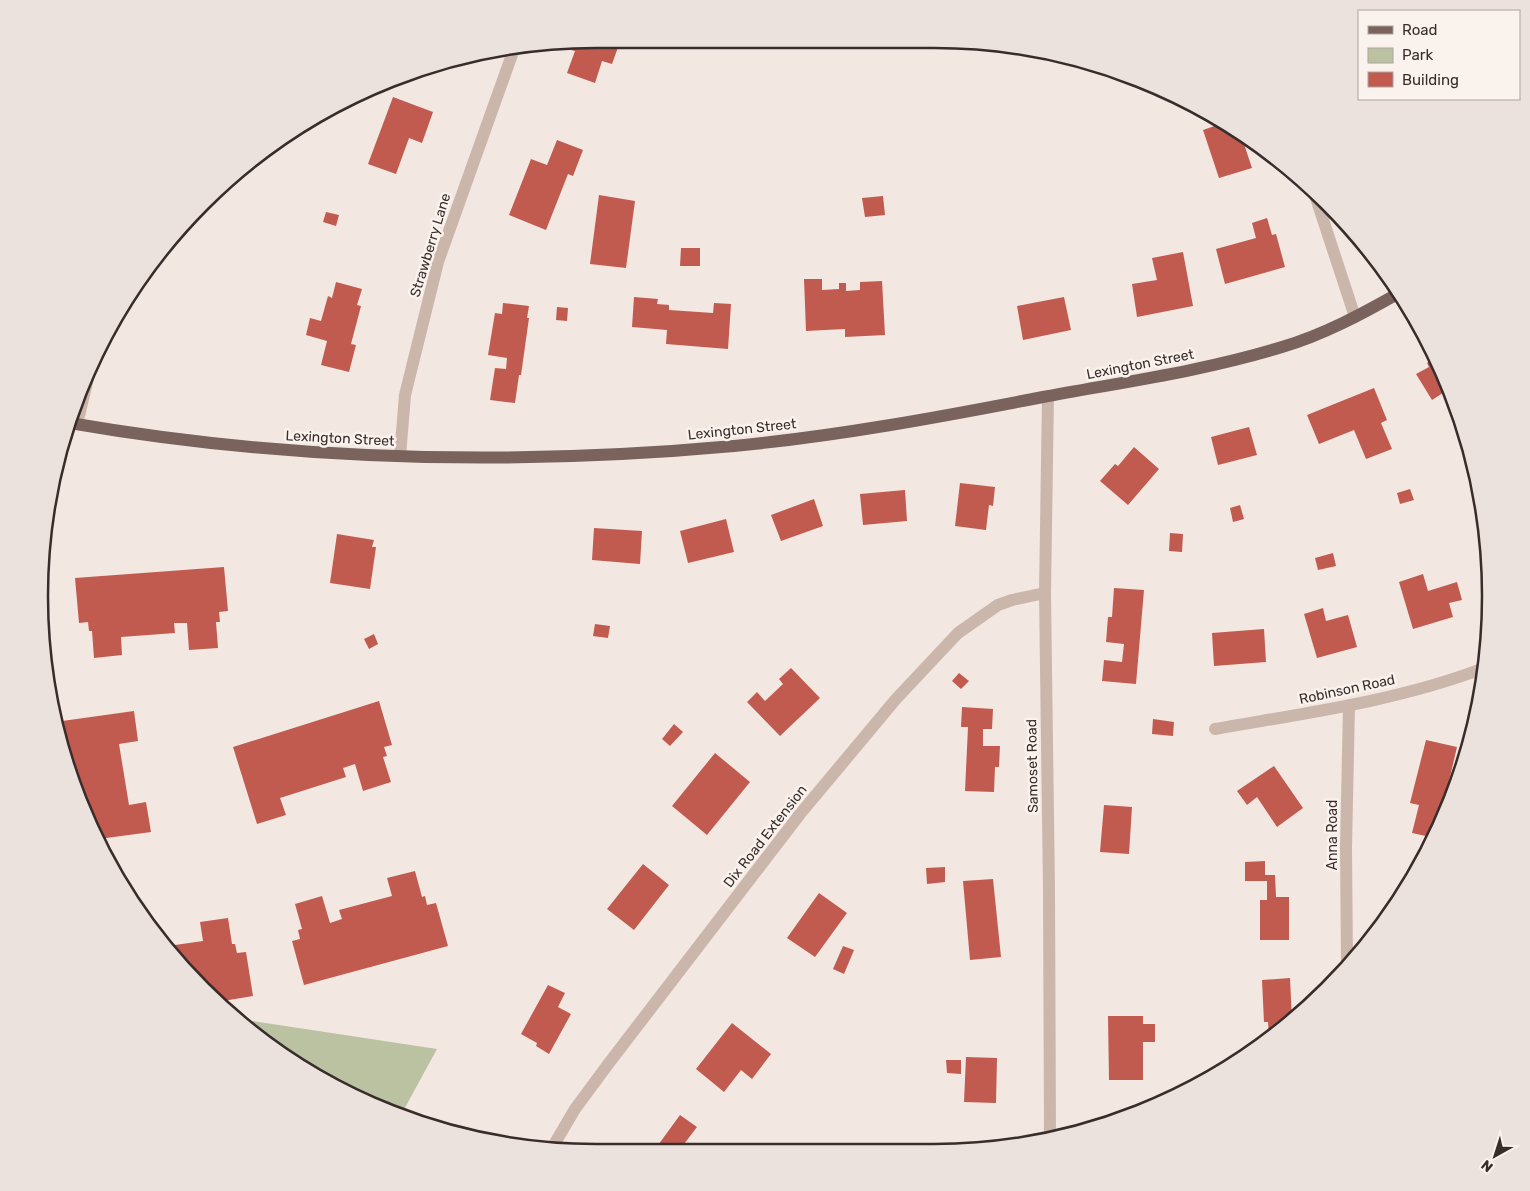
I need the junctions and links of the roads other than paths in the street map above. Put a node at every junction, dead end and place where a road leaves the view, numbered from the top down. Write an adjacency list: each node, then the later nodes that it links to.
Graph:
1 (513, 54): 7 (street, Strawberry Lane)
2 (1318, 204): 4 (street)
3 (1393, 296): 4 (main road, Lexington Street)
4 (1355, 317): 5 (main road, Lexington Street)
5 (1048, 396): 7 (main road, Lexington Street); 8 (street, Samoset Road)
6 (76, 423): 7 (main road, Lexington Street)
7 (400, 456)
8 (1045, 593): 13 (street, Samoset Road); 14 (street, Dix Road Extension)
9 (1477, 670): 10 (street, Robinson Road)
10 (1349, 705): 11 (street, Robinson Road); 12 (street, Anna Road)
11 (1215, 729)
12 (1347, 957)
13 (1050, 1131)
14 (556, 1142)

